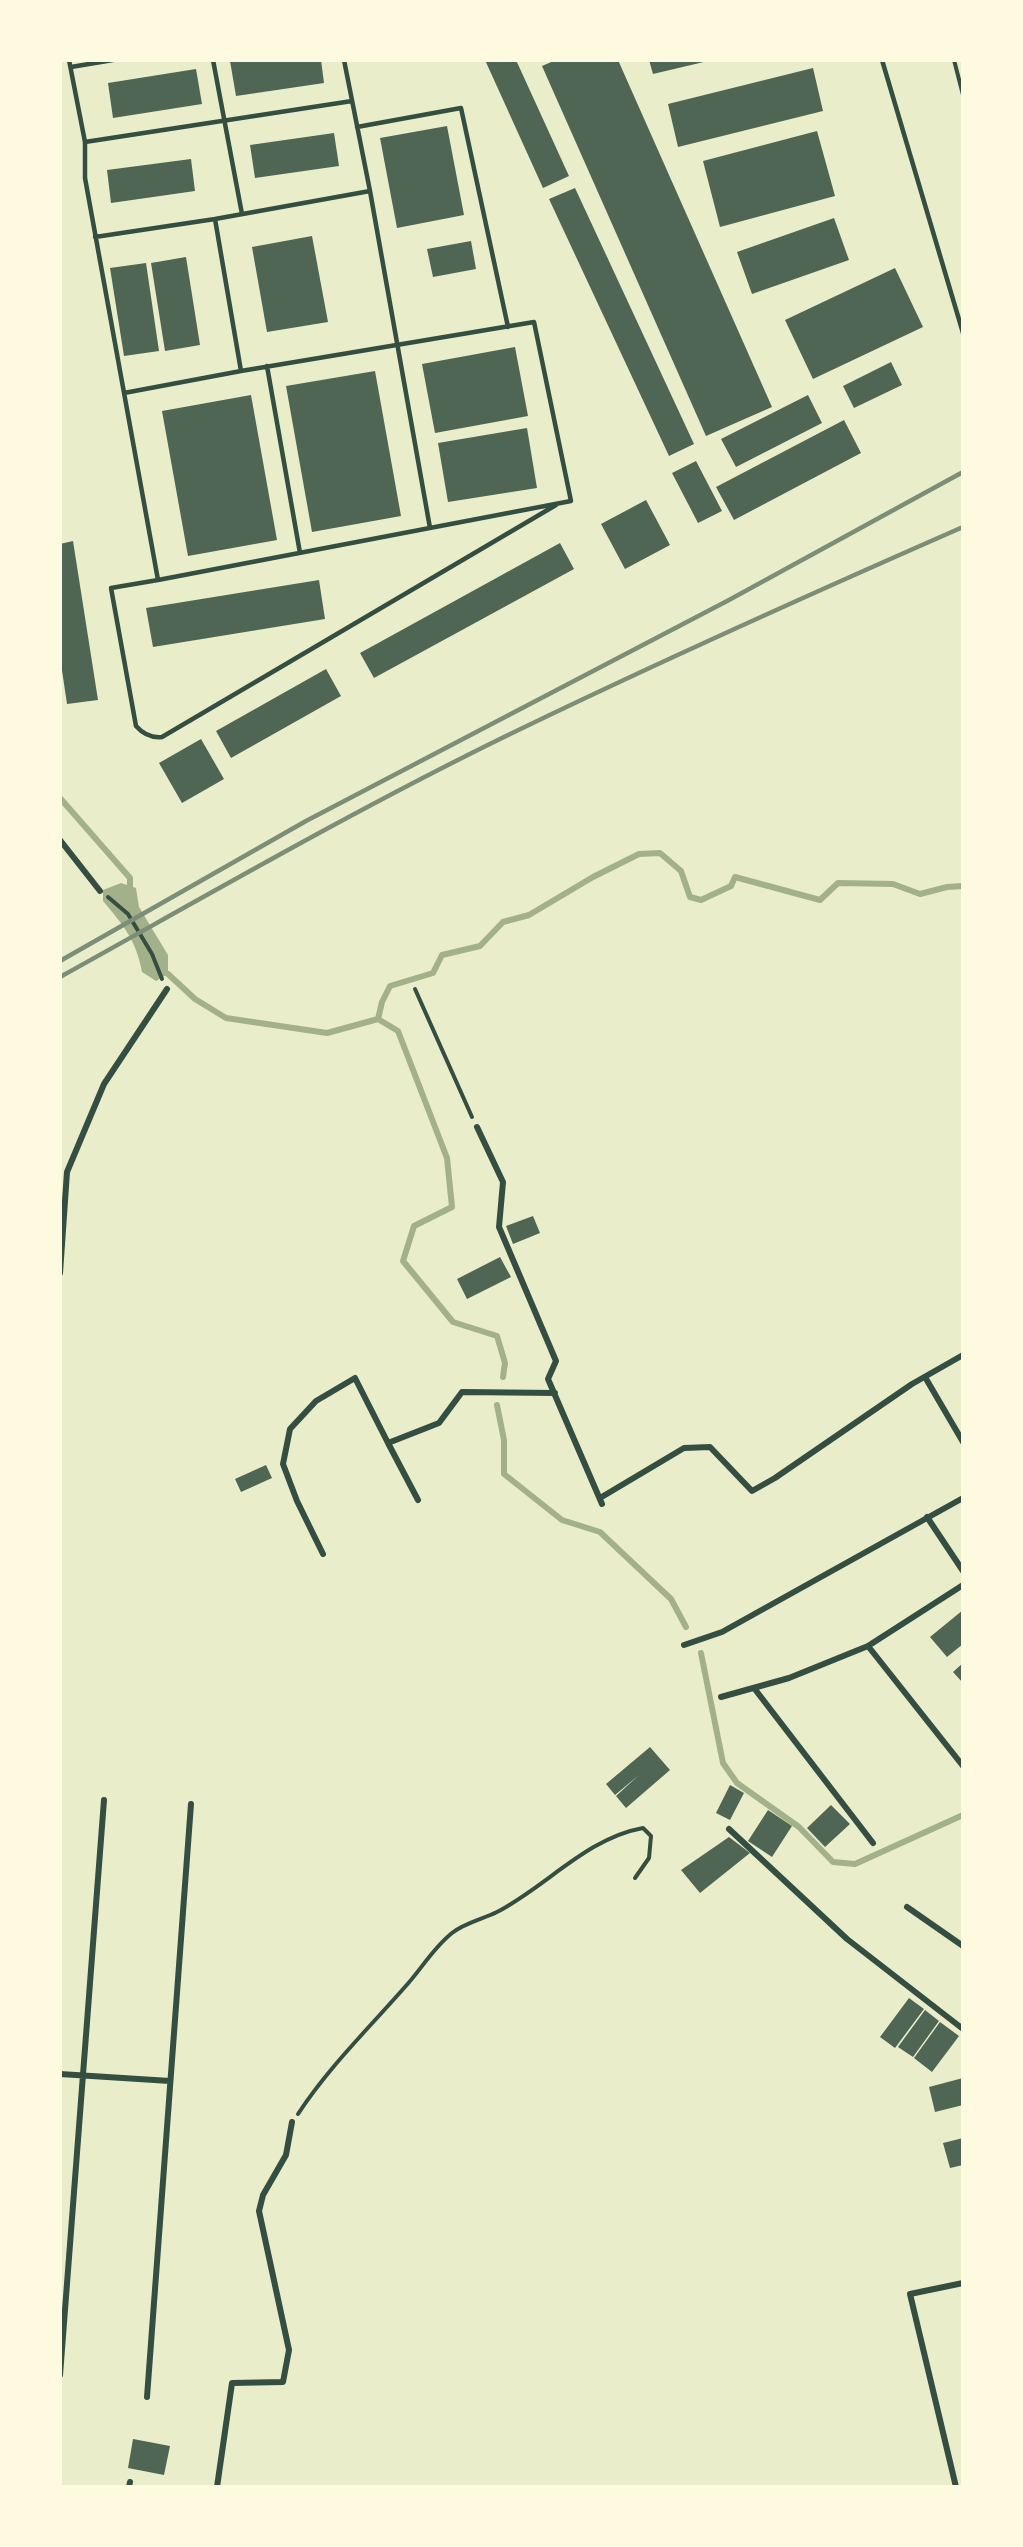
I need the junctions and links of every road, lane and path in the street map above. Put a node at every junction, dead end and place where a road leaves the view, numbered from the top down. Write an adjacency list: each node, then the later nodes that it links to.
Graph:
1 (69, 60): 7 (lane)
2 (113, 60): 7 (lane)
3 (213, 60): 10 (lane)
4 (344, 60): 9 (lane)
5 (882, 60): 18 (lane)
6 (954, 60): 8 (path)
7 (71, 67): 12 (lane)
8 (963, 95)
9 (352, 101): 10 (lane); 11 (lane)
10 (225, 121): 12 (lane); 14 (lane)
11 (357, 127): 13 (lane); 17 (lane)
12 (85, 142): 16 (lane)
13 (370, 191): 14 (lane); 19 (lane)
14 (242, 214): 15 (lane)
15 (215, 219): 16 (lane); 21 (lane)
16 (95, 237): 22 (lane)
17 (508, 327): 19 (lane); 23 (lane)
18 (963, 333)
19 (396, 345): 20 (lane); 24 (lane)
20 (267, 366): 21 (lane); 25 (lane)
21 (241, 370): 22 (lane)
22 (124, 393): 26 (lane)
23 (560, 503): 24 (lane); 26 (lane)
24 (430, 528): 25 (lane)
25 (300, 553): 26 (lane)
26 (158, 580)
27 (60, 840): 28 (street)
28 (100, 891): 29 (path)
29 (166, 989): 32 (street)
30 (415, 989): 31 (path)
31 (477, 1127): 35 (street)
32 (60, 1273)
33 (963, 1355): 34 (street)
34 (925, 1377): 35 (street); 36 (street)
35 (555, 1393): 37 (street)
36 (963, 1442)
37 (388, 1443): 39 (street); 41 (street)
38 (963, 1498): 40 (street)
39 (418, 1500)
40 (927, 1517): 42 (street); 44 (street)
41 (323, 1554)
42 (963, 1571)
43 (963, 1584): 45 (street)
44 (684, 1645)
45 (868, 1646): 46 (street); 48 (street)
46 (754, 1688): 47 (street); 52 (street)
47 (721, 1697)
48 (963, 1766)
49 (104, 1800): 58 (street)
50 (191, 1804): 59 (street)
51 (729, 1829): 56 (street)
52 (873, 1843)
53 (635, 1878): 60 (path)
54 (907, 1906): 55 (street)
55 (963, 1946)
56 (963, 2029)
57 (60, 2074): 58 (street)
58 (83, 2076): 59 (street); 62 (street)
59 (170, 2081): 63 (street)
60 (292, 2122): 64 (street)
61 (963, 2283): 65 (street)
62 (60, 2375)
63 (147, 2397)
64 (217, 2487)
65 (956, 2487)

